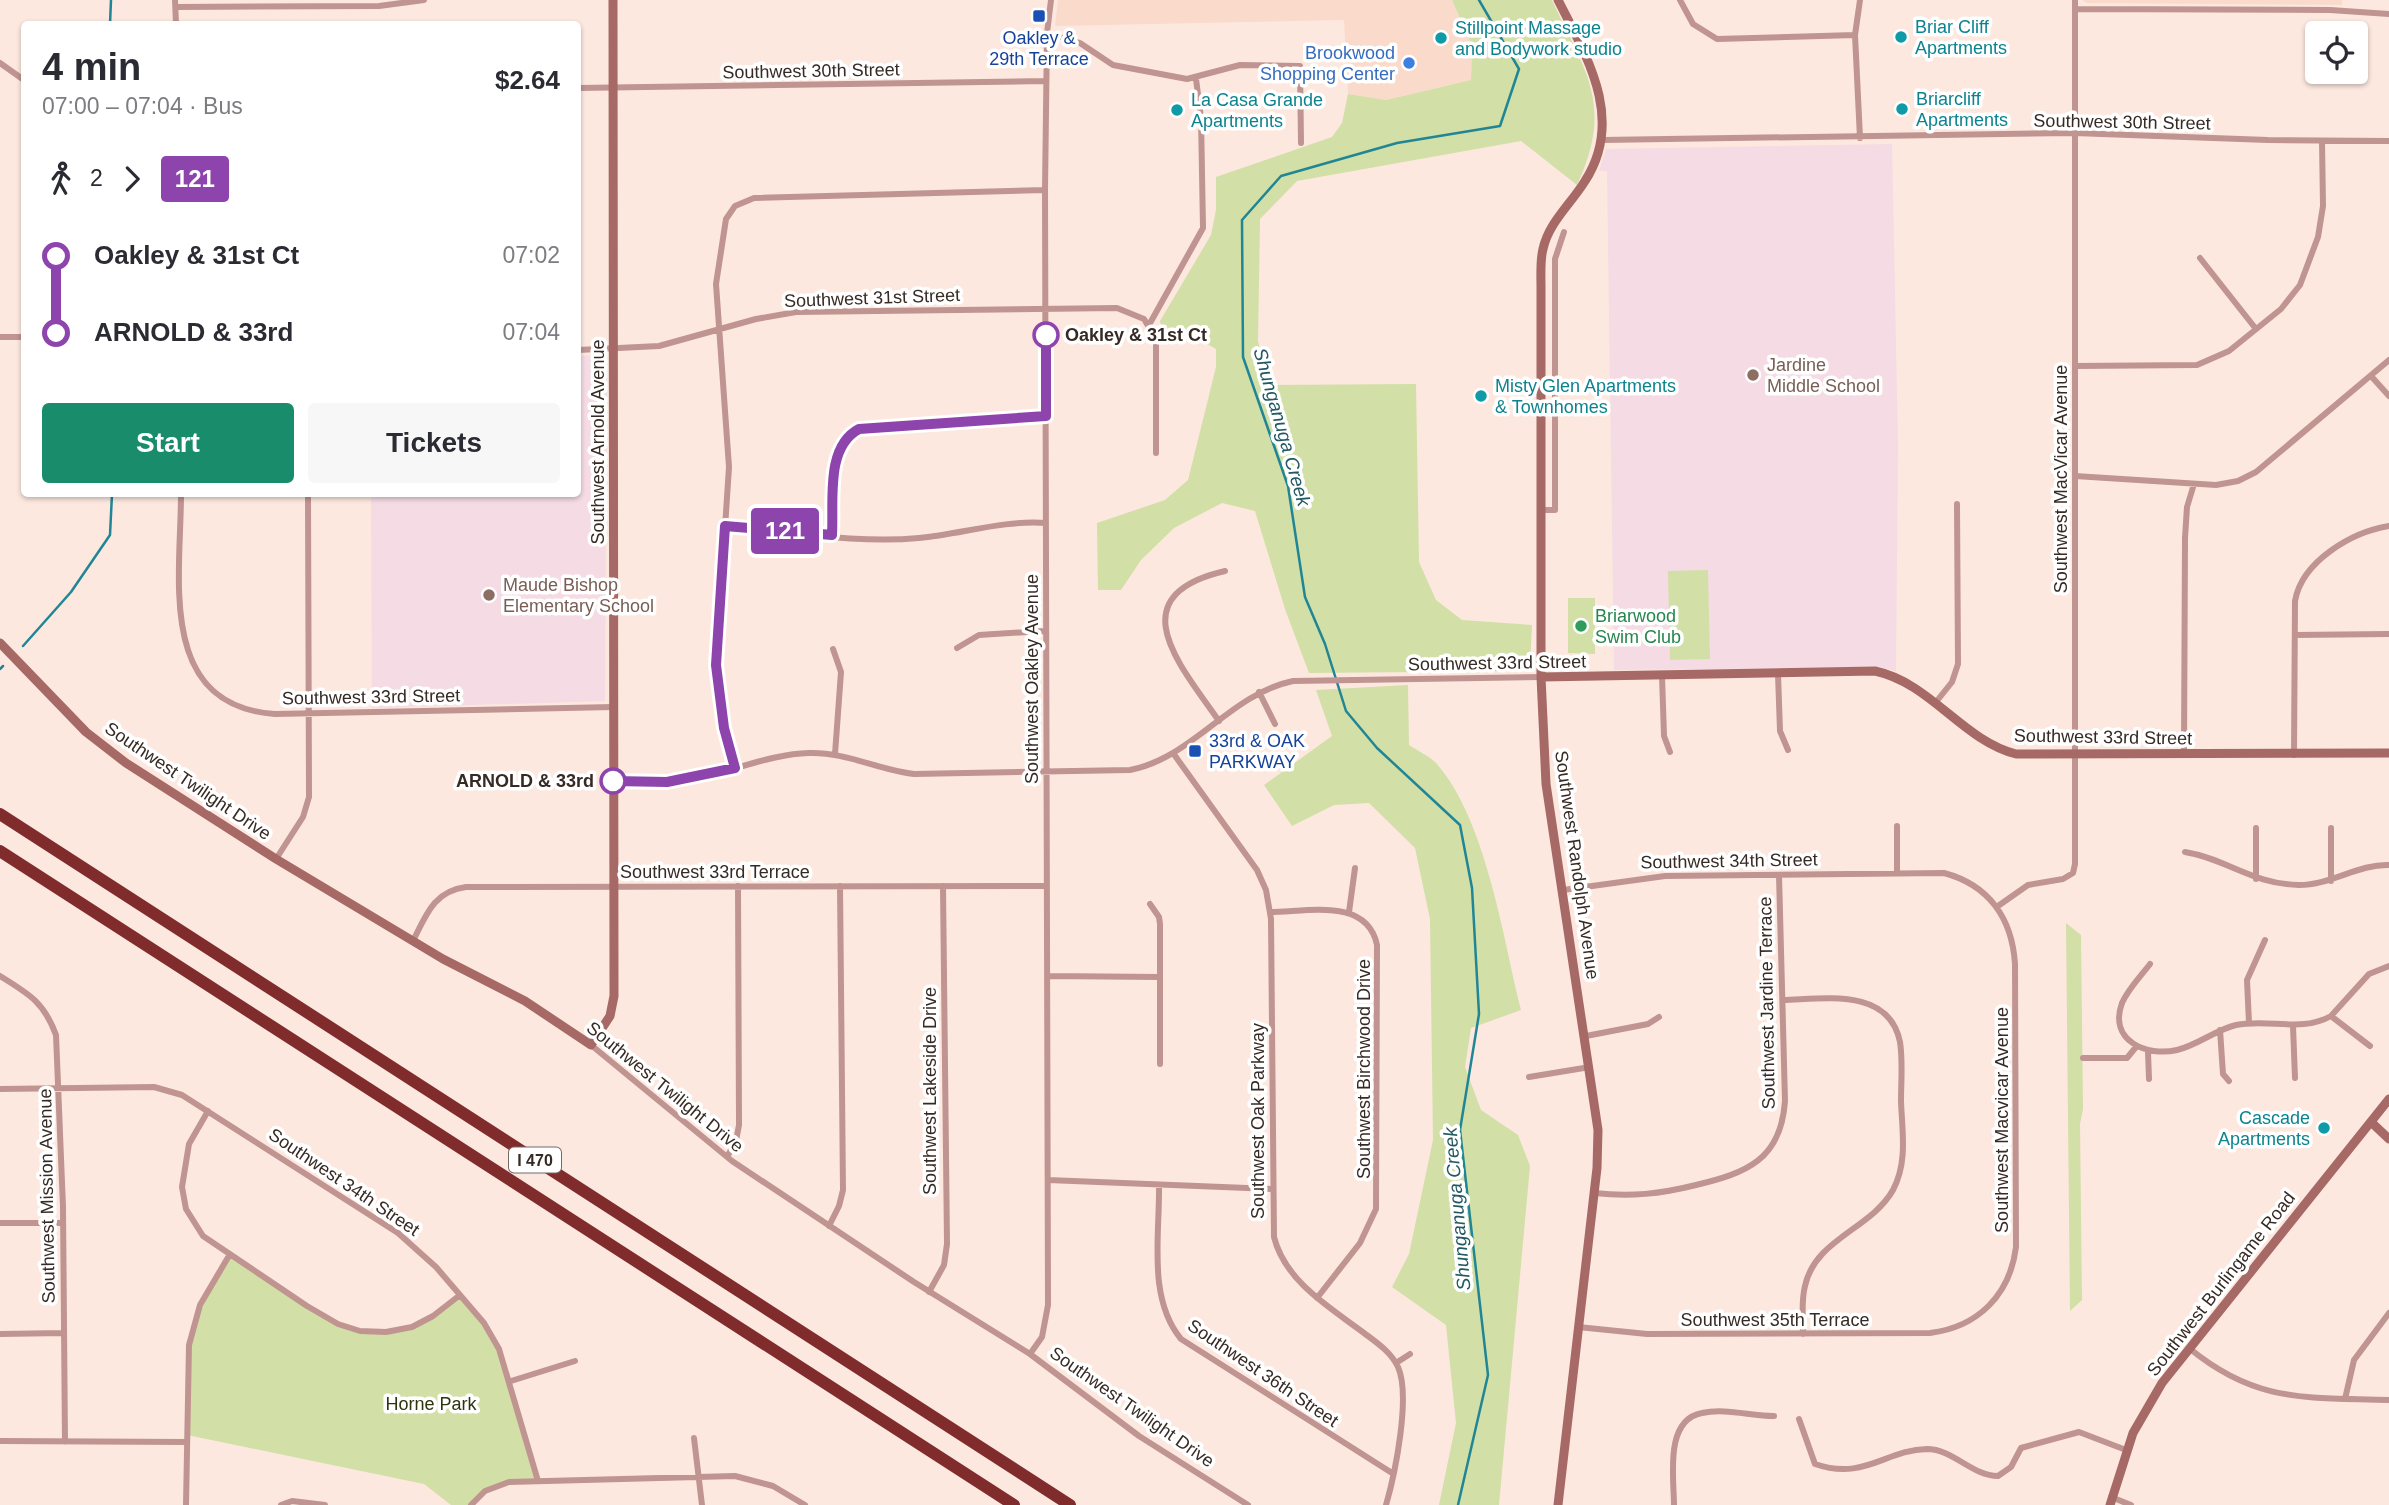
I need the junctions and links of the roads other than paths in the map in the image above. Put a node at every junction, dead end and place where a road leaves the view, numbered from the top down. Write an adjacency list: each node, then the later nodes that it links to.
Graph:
1 (425, 0): 8 (street)
2 (613, 0): 18 (street, Southwest Arnold Avenue)
3 (1051, 0): 11 (street, Southwest Oakley Avenue)
4 (1558, 0): 21 (street, Southwest Randolph Avenue)
5 (1680, 0): 12 (street)
6 (1860, 0): 12 (street)
7 (2075, 0): 9 (street, Southwest MacVicar Avenue)
8 (176, 4)
9 (2075, 9): 10 (street); 19 (street, Southwest MacVicar Avenue)
10 (2389, 14)
11 (1047, 33): 15 (street); 16 (street, Southwest Oakley Avenue)
12 (1855, 35): 20 (street)
13 (0, 63): 14 (street)
14 (21, 78)
15 (1196, 79): 24 (street); 31 (street)
16 (1045, 81): 18 (street, Southwest 30th Street); 25 (street, Southwest Oakley Avenue)
17 (581, 88): 18 (street, Southwest 30th Street)
18 (613, 88): 36 (street, Southwest Arnold Avenue)
19 (2074, 133): 20 (street, Southwest 30th Street); 22 (street, Southwest 30th Street); 39 (street, Southwest MacVicar Avenue)
20 (1860, 138): 21 (street, Southwest 30th Street)
21 (1602, 140): 28 (street, Southwest Randolph Avenue)
22 (2322, 141): 23 (street, Southwest 30th Street); 33 (street)
23 (2389, 141)
24 (1301, 142)
25 (1045, 191): 30 (street, Southwest Oakley Avenue); 32 (street)
26 (1564, 232): 29 (street)
27 (2200, 258): 33 (street)
28 (1541, 295): 29 (street); 41 (street, Southwest Randolph Avenue)
29 (1555, 295): 42 (street)
30 (1045, 308): 31 (street, Southwest 31st Street); 32 (street, Southwest 31st Street); 44 (street, Southwest Oakley Avenue)
31 (1149, 325): 45 (street)
32 (718, 329): 36 (street, Southwest 31st Street); 53 (street)
33 (2256, 329): 39 (street)
34 (0, 337): 35 (street)
35 (21, 337)
36 (614, 349): 37 (street, Southwest 31st Street); 68 (street, Southwest Arnold Avenue)
37 (581, 350)
38 (2389, 360): 40 (street)
39 (2075, 366): 46 (street, Southwest MacVicar Avenue)
40 (2371, 376): 43 (street); 47 (street)
41 (1541, 379): 42 (street); 51 (street, Southwest Randolph Avenue)
42 (1555, 379): 51 (street)
43 (2389, 396)
44 (1046, 416): 52 (street, Southwest Oakley Avenue); 55 (street)
45 (1156, 453)
46 (2075, 476): 47 (street); 78 (street, Southwest MacVicar Avenue)
47 (2194, 484): 75 (street)
48 (181, 497): 69 (street, Southwest 33rd Street)
49 (308, 497): 69 (street)
50 (1957, 504): 67 (street)
51 (1542, 510): 65 (street, Southwest Randolph Avenue)
52 (1046, 523): 55 (street); 57 (street, Southwest Oakley Avenue)
53 (725, 526): 55 (street); 80 (street)
54 (2389, 526): 59 (street)
55 (832, 535)
56 (1225, 571): 70 (street)
57 (1044, 631): 61 (street); 81 (street, Southwest Oakley Avenue)
58 (2389, 634): 59 (street)
59 (2295, 635): 79 (street)
60 (0, 643): 89 (street, Southwest Twilight Drive)
61 (957, 648)
62 (833, 649): 77 (street)
63 (1778, 674): 64 (street, Southwest 33rd Street); 67 (street, Southwest 33rd Street); 72 (street)
64 (1662, 676): 65 (street, Southwest 33rd Street); 73 (street)
65 (1541, 677): 66 (street, Southwest 33rd Street); 101 (street, Southwest Randolph Avenue)
66 (1259, 692): 70 (street, Southwest 33rd Street); 71 (street)
67 (1936, 702): 78 (street, Southwest 33rd Street)
68 (612, 707): 69 (street, Southwest 33rd Street); 82 (street, Southwest Arnold Avenue)
69 (309, 713): 89 (street)
70 (1219, 721): 74 (street, Southwest 33rd Street)
71 (1275, 724)
72 (1788, 750)
73 (1670, 752)
74 (1173, 753): 81 (street, Southwest 33rd Street); 104 (street, Southwest Oak Parkway)
75 (2184, 753): 78 (street, Southwest 33rd Street); 79 (street, Southwest 33rd Street)
76 (2389, 753): 79 (street, Southwest 33rd Street)
77 (835, 754): 80 (street, Southwest 33rd Street); 81 (street, Southwest 33rd Street)
78 (2075, 754): 103 (street, Southwest MacVicar Avenue)
79 (2294, 755)
80 (735, 768): 82 (street, Southwest 33rd Street)
81 (1046, 772): 100 (street, Southwest Oakley Avenue)
82 (613, 783): 96 (street, Southwest Arnold Avenue)
83 (0, 814): 181 (highway, I 470)
84 (1897, 826): 92 (street)
85 (2256, 828): 94 (street)
86 (2331, 828): 95 (street)
87 (0, 851): 180 (highway, I 470)
88 (2185, 852): 94 (street)
89 (276, 859): 107 (street, Southwest Twilight Drive)
90 (2389, 865): 95 (street)
91 (1355, 868): 105 (street)
92 (1897, 872): 93 (street, Southwest 34th Street); 103 (street, Southwest 34th Street)
93 (1779, 875): 101 (street, Southwest 34th Street); 113 (street, Southwest Jardine Terrace)
94 (2256, 879): 95 (street)
95 (2331, 881)
96 (615, 885): 97 (street, Southwest 33rd Terrace); 107 (street, Southwest 33rd Terrace); 120 (street, Southwest Arnold Avenue)
97 (738, 886): 98 (street, Southwest 33rd Terrace); 137 (street)
98 (840, 886): 99 (street, Southwest 33rd Terrace); 144 (street)
99 (943, 886): 100 (street, Southwest 33rd Terrace); 146 (street, Southwest Lakeside Drive)
100 (1046, 886): 111 (street, Southwest Oakley Avenue)
101 (1563, 890): 119 (street, Southwest Randolph Avenue)
102 (1150, 904): 112 (street)
103 (1998, 906): 150 (street, Southwest Macvicar Avenue)
104 (1270, 912): 105 (street); 140 (street, Southwest Oak Parkway)
105 (1349, 912): 148 (street, Southwest Birchwood Drive)
106 (2265, 940): 116 (street)
107 (413, 941): 120 (street, Southwest Twilight Drive)
108 (2150, 964): 122 (street)
109 (2389, 966): 114 (street)
110 (0, 976): 131 (street, Southwest Mission Avenue)
111 (1046, 976): 112 (street); 138 (street, Southwest Oakley Avenue)
112 (1160, 977): 125 (street)
113 (1783, 1000): 141 (street, Southwest Jardine Terrace); 154 (street)
114 (2331, 1016): 117 (street); 121 (street)
115 (1659, 1017): 119 (street)
116 (2249, 1023): 117 (street); 118 (street)
117 (2292, 1026): 128 (street)
118 (2220, 1030): 123 (street); 130 (street)
119 (1586, 1036): 126 (street, Southwest Randolph Avenue)
120 (591, 1045): 137 (street, Southwest Twilight Drive)
121 (2370, 1046)
122 (2136, 1047): 123 (street); 124 (street)
123 (2148, 1052): 129 (street)
124 (2083, 1058)
125 (1160, 1064)
126 (1590, 1067): 127 (street); 141 (street, Southwest Randolph Avenue)
127 (1530, 1077)
128 (2295, 1078)
129 (2149, 1079)
130 (2229, 1081)
131 (58, 1088): 132 (street, Southwest 34th Street); 134 (street, Southwest 34th Street); 143 (street, Southwest Mission Avenue)
132 (0, 1089)
133 (2389, 1099): 135 (street, Southwest Burlingame Road)
134 (208, 1111): 145 (street); 147 (street, Southwest 34th Street)
135 (2371, 1122): 136 (street); 155 (street, Southwest Burlingame Road)
136 (2389, 1139)
137 (726, 1157): 144 (street, Southwest Twilight Drive)
138 (1048, 1180): 139 (street); 156 (street, Southwest Oakley Avenue)
139 (1159, 1185): 140 (street); 170 (street, Southwest 36th Street)
140 (1272, 1189): 148 (street, Southwest Oak Parkway)
141 (1594, 1193): 151 (street, Southwest Randolph Avenue)
142 (0, 1223): 143 (street)
143 (63, 1223): 153 (street, Southwest Mission Avenue)
144 (829, 1226): 146 (street, Southwest Twilight Drive)
145 (230, 1254): 147 (street); 168 (street)
146 (929, 1292): 156 (street, Southwest Twilight Drive)
147 (460, 1295): 160 (street, Southwest 34th Street)
148 (1317, 1298): 159 (street, Southwest Oak Parkway)
149 (2389, 1313): 161 (street)
150 (1970, 1321): 154 (street, Southwest 35th Terrace)
151 (1578, 1327): 154 (street, Southwest 35th Terrace); 184 (street, Southwest Randolph Avenue)
152 (0, 1334): 153 (street)
153 (64, 1334): 167 (street, Southwest Mission Avenue)
154 (1803, 1334)
155 (2189, 1348): 161 (street); 169 (street, Southwest Burlingame Road)
156 (1030, 1354): 182 (street, Southwest Twilight Drive)
157 (1410, 1354): 159 (street)
158 (575, 1361): 160 (street)
159 (1396, 1363): 170 (street)
160 (511, 1381): 172 (street, Southwest 34th Street)
161 (2345, 1399): 162 (street)
162 (2389, 1400)
163 (1774, 1416): 185 (street)
164 (1799, 1419): 169 (street)
165 (694, 1438): 171 (street)
166 (0, 1441): 167 (street)
167 (65, 1442): 168 (street)
168 (186, 1442): 174 (street)
169 (2126, 1450): 173 (street, Southwest Burlingame Road)
170 (1392, 1473): 183 (street)
171 (701, 1477): 172 (street); 178 (street); 179 (street)
172 (538, 1481): 177 (street)
173 (2111, 1501): 186 (street)
174 (186, 1505)
175 (281, 1505): 176 (street)
176 (325, 1505)
177 (471, 1505)
178 (702, 1505)
179 (805, 1505)
180 (1014, 1505)
181 (1070, 1505)
182 (1248, 1505)
183 (1386, 1505)
184 (1558, 1505)
185 (1674, 1505)
186 (2131, 1505)

